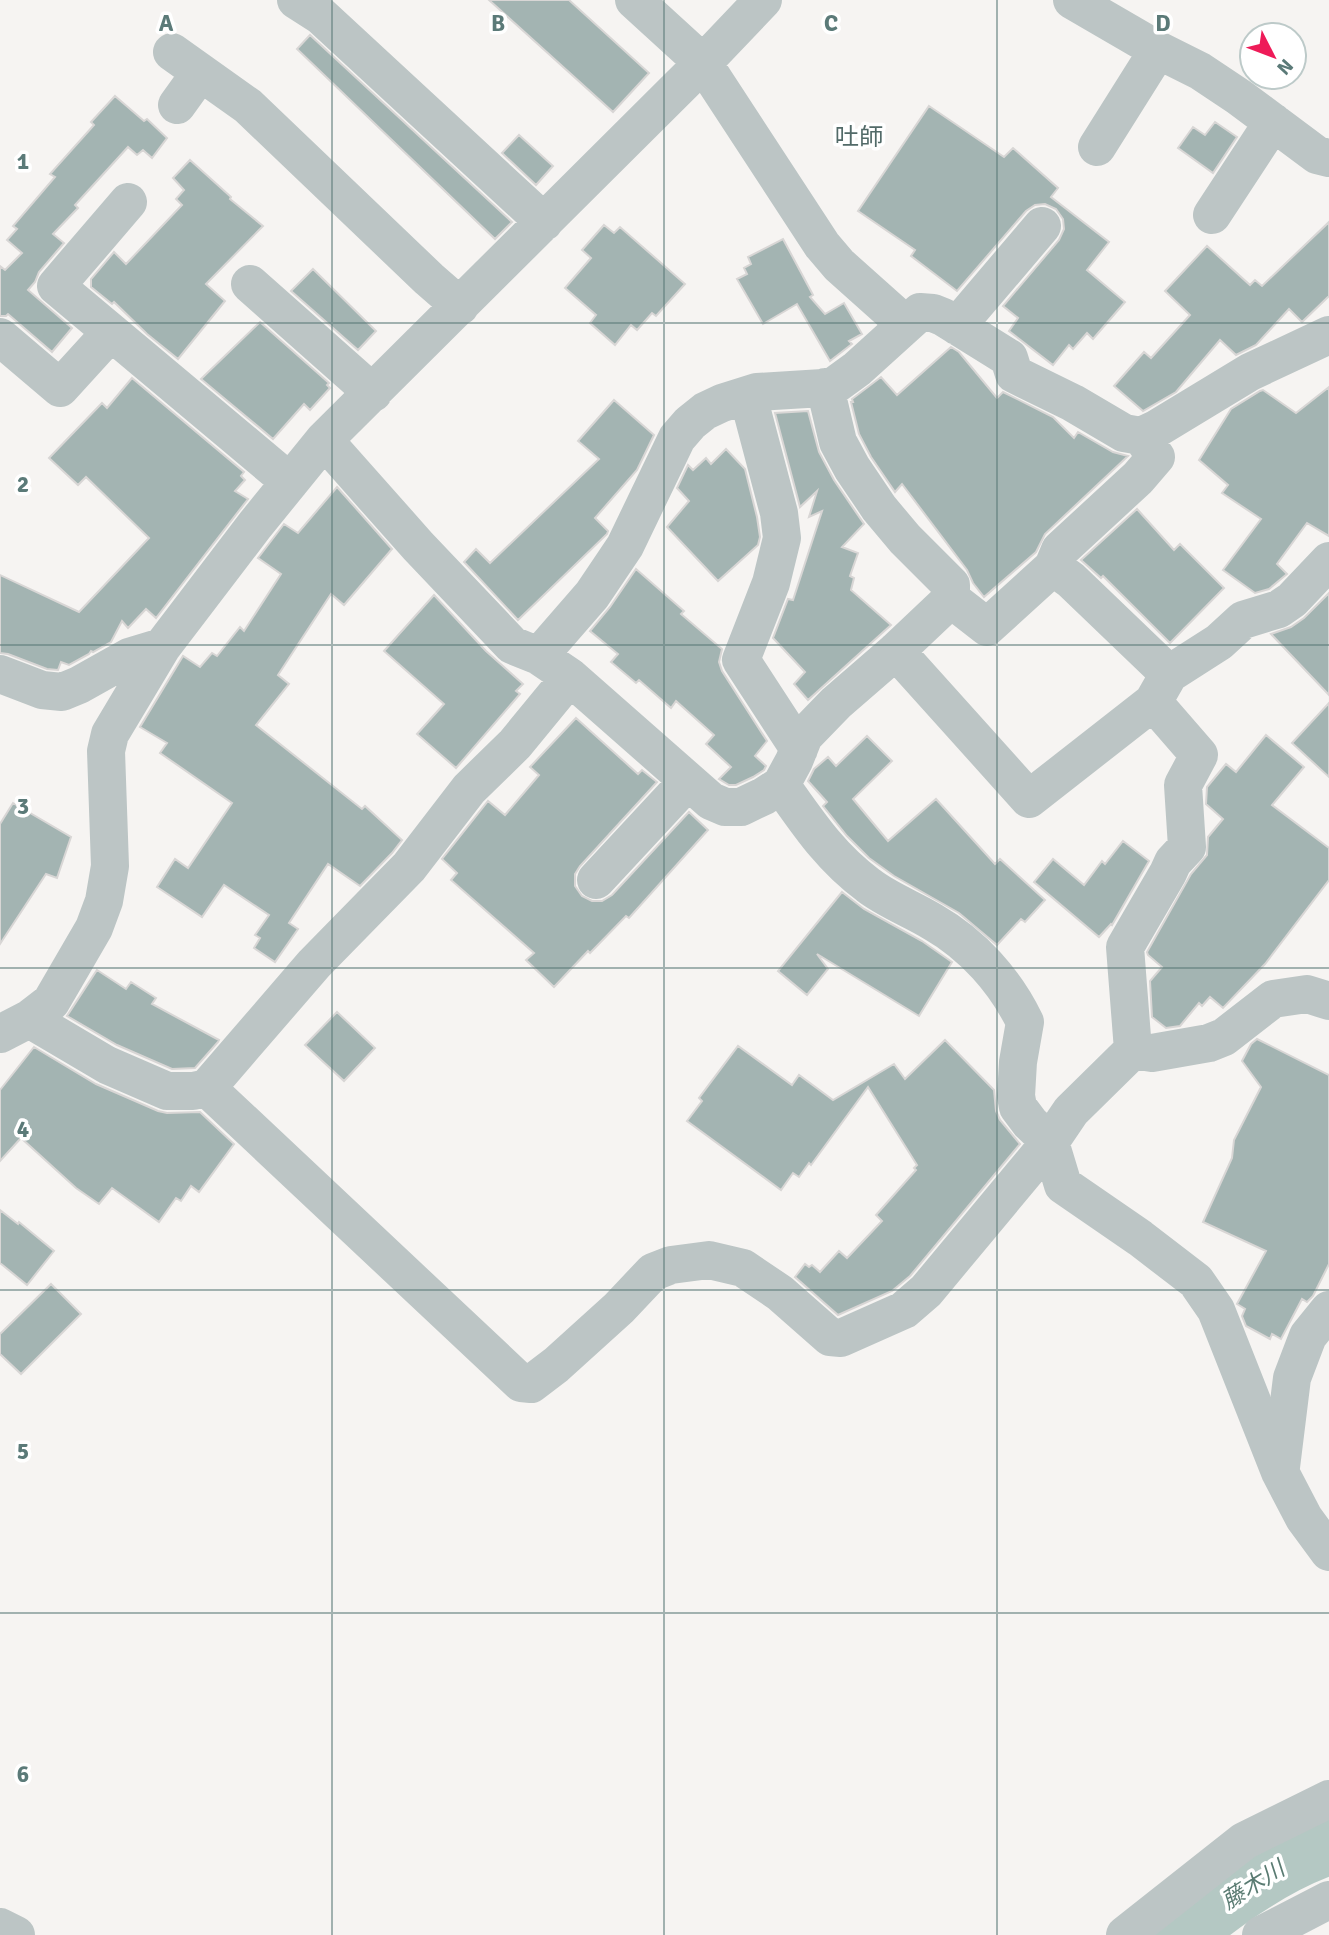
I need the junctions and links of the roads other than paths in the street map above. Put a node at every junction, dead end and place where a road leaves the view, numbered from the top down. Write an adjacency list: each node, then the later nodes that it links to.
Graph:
1 (296, 0): 13 (street)
2 (634, 0): 6 (street)
3 (763, 0): 6 (street)
4 (1072, 0): 5 (street)
5 (1158, 50): 8 (street); 9 (street)
6 (703, 64): 13 (street); 17 (street)
7 (177, 105): 16 (street)
8 (1273, 122): 10 (street); 12 (street)
9 (1097, 147)
10 (1329, 158)
11 (128, 202): 19 (street)
12 (1212, 215)
13 (544, 222): 16 (street)
14 (1042, 226): 18 (street)
15 (250, 284): 23 (street)
16 (460, 306): 23 (street)
17 (905, 324): 18 (street); 22 (street)
18 (957, 326): 25 (street)
19 (111, 332): 21 (street); 27 (street)
20 (1329, 335): 25 (street)
21 (0, 337)
22 (825, 387): 24 (street); 30 (street)
23 (373, 393): 26 (street)
24 (748, 396): 33 (street); 37 (street)
25 (1141, 436): 29 (street)
26 (324, 440): 27 (street); 33 (street)
27 (290, 482): 31 (street)
28 (1329, 561): 36 (street)
29 (1053, 567): 30 (street); 36 (street)
30 (951, 599): 32 (street)
31 (162, 647): 34 (street); 42 (street)
32 (896, 651): 36 (street); 37 (street)
33 (539, 656): 35 (street)
34 (0, 674)
35 (570, 677): 38 (street); 44 (street)
36 (1161, 688): 43 (street)
37 (799, 749): 39 (street)
38 (688, 780): 39 (street); 40 (street)
39 (781, 785): 45 (street)
40 (596, 880)
41 (1329, 1001): 43 (street)
42 (14, 1027): 44 (street)
43 (1133, 1050): 45 (street)
44 (207, 1088): 45 (street)
45 (1050, 1142): 47 (street)
46 (1329, 1310): 47 (street)
47 (1280, 1472): 48 (street)
48 (1329, 1552)
49 (1329, 1799): 53 (street)
50 (1329, 1900): 54 (street)
51 (0, 1927): 52 (street)
52 (16, 1935)
53 (1125, 1935)
54 (1261, 1935)

